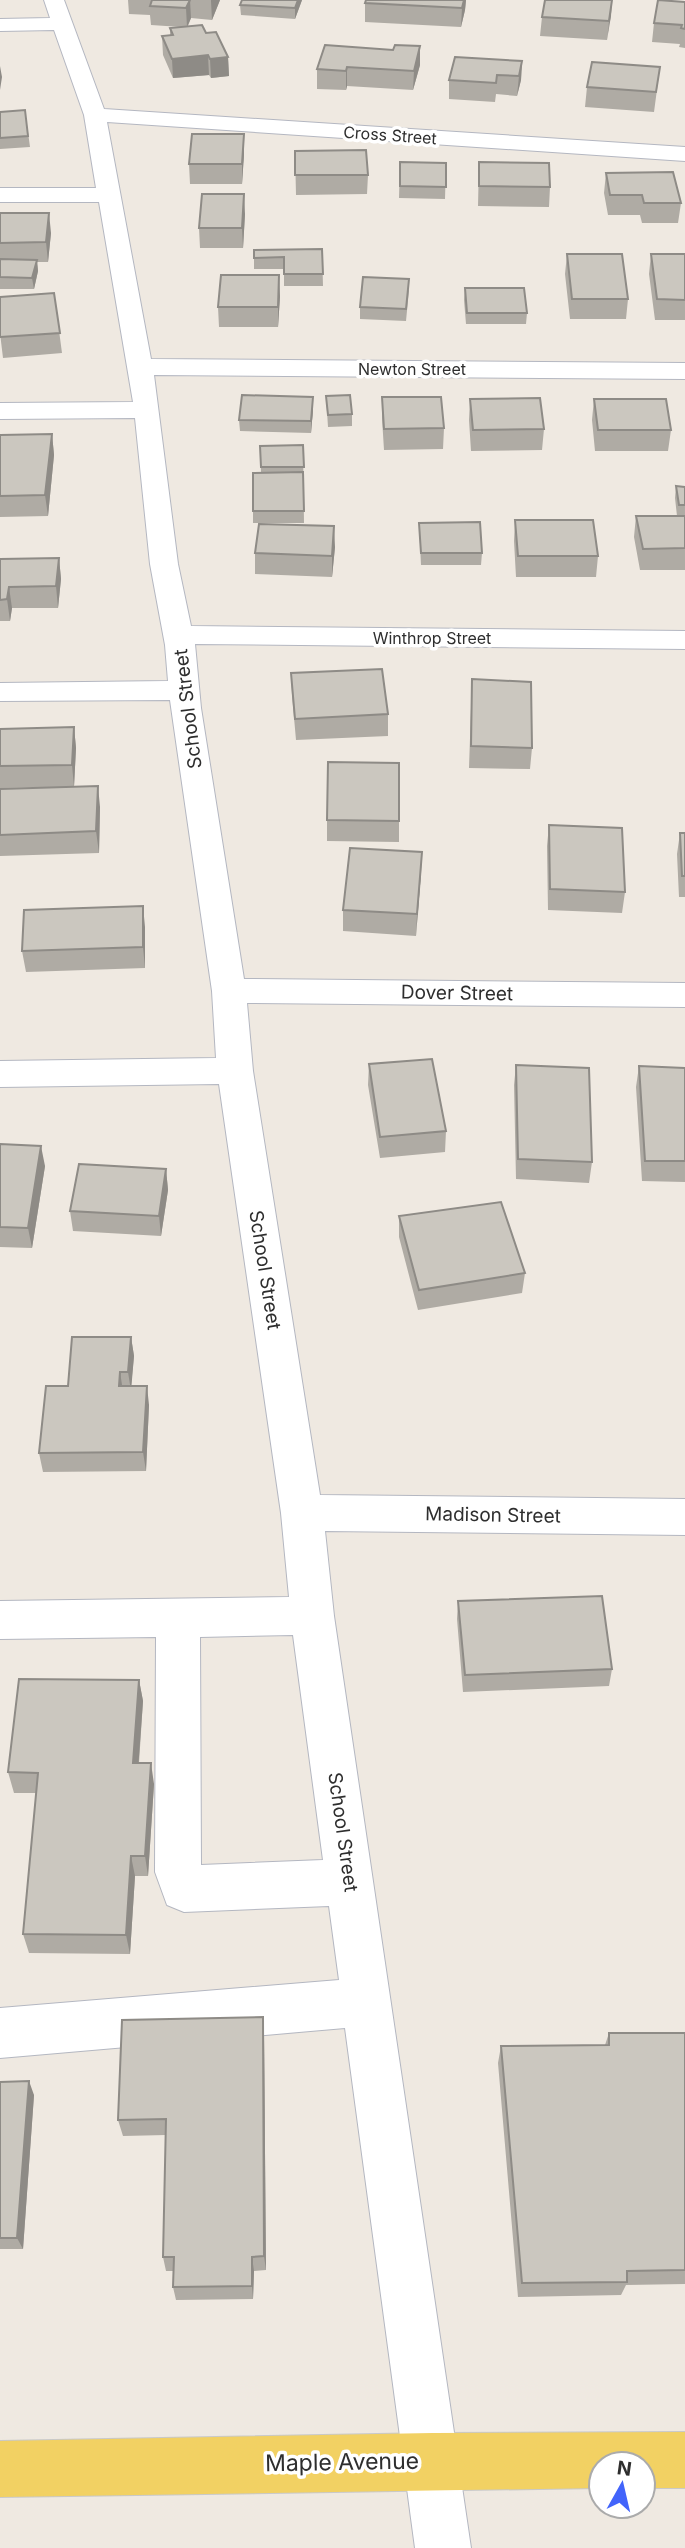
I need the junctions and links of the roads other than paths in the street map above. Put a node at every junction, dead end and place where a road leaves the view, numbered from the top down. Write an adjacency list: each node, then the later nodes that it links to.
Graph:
1 (58, 12): 2 (street); 3 (street, School Street)
2 (0, 25)
3 (95, 115): 4 (street, Cross Street); 6 (street, School Street)
4 (685, 154)
5 (0, 195): 6 (street)
6 (110, 195): 7 (street, School Street)
7 (139, 367): 8 (street, Newton Street); 9 (street, School Street)
8 (685, 371)
9 (146, 410): 10 (street); 11 (street, School Street)
10 (0, 411)
11 (179, 635): 12 (street, Winthrop Street); 13 (street, School Street)
12 (685, 640)
13 (183, 690): 14 (street); 15 (street, School Street)
14 (0, 692)
15 (229, 991): 16 (street, Dover Street); 17 (street, School Street)
16 (685, 995)
17 (235, 1071): 18 (street); 19 (street, School Street)
18 (0, 1074)
19 (302, 1513): 20 (street, Madison Street); 21 (street, School Street)
20 (685, 1517)
21 (312, 1616): 22 (street); 24 (street, School Street)
22 (178, 1618): 23 (street); 24 (street)
23 (0, 1620)
24 (350, 1882): 25 (street, School Street)
25 (367, 2002): 26 (street); 28 (street, School Street)
26 (0, 2033)
27 (685, 2460): 28 (main road, Maple Avenue)
28 (432, 2461): 29 (main road, Maple Avenue); 30 (street, School Street)
29 (0, 2469)
30 (443, 2548)

